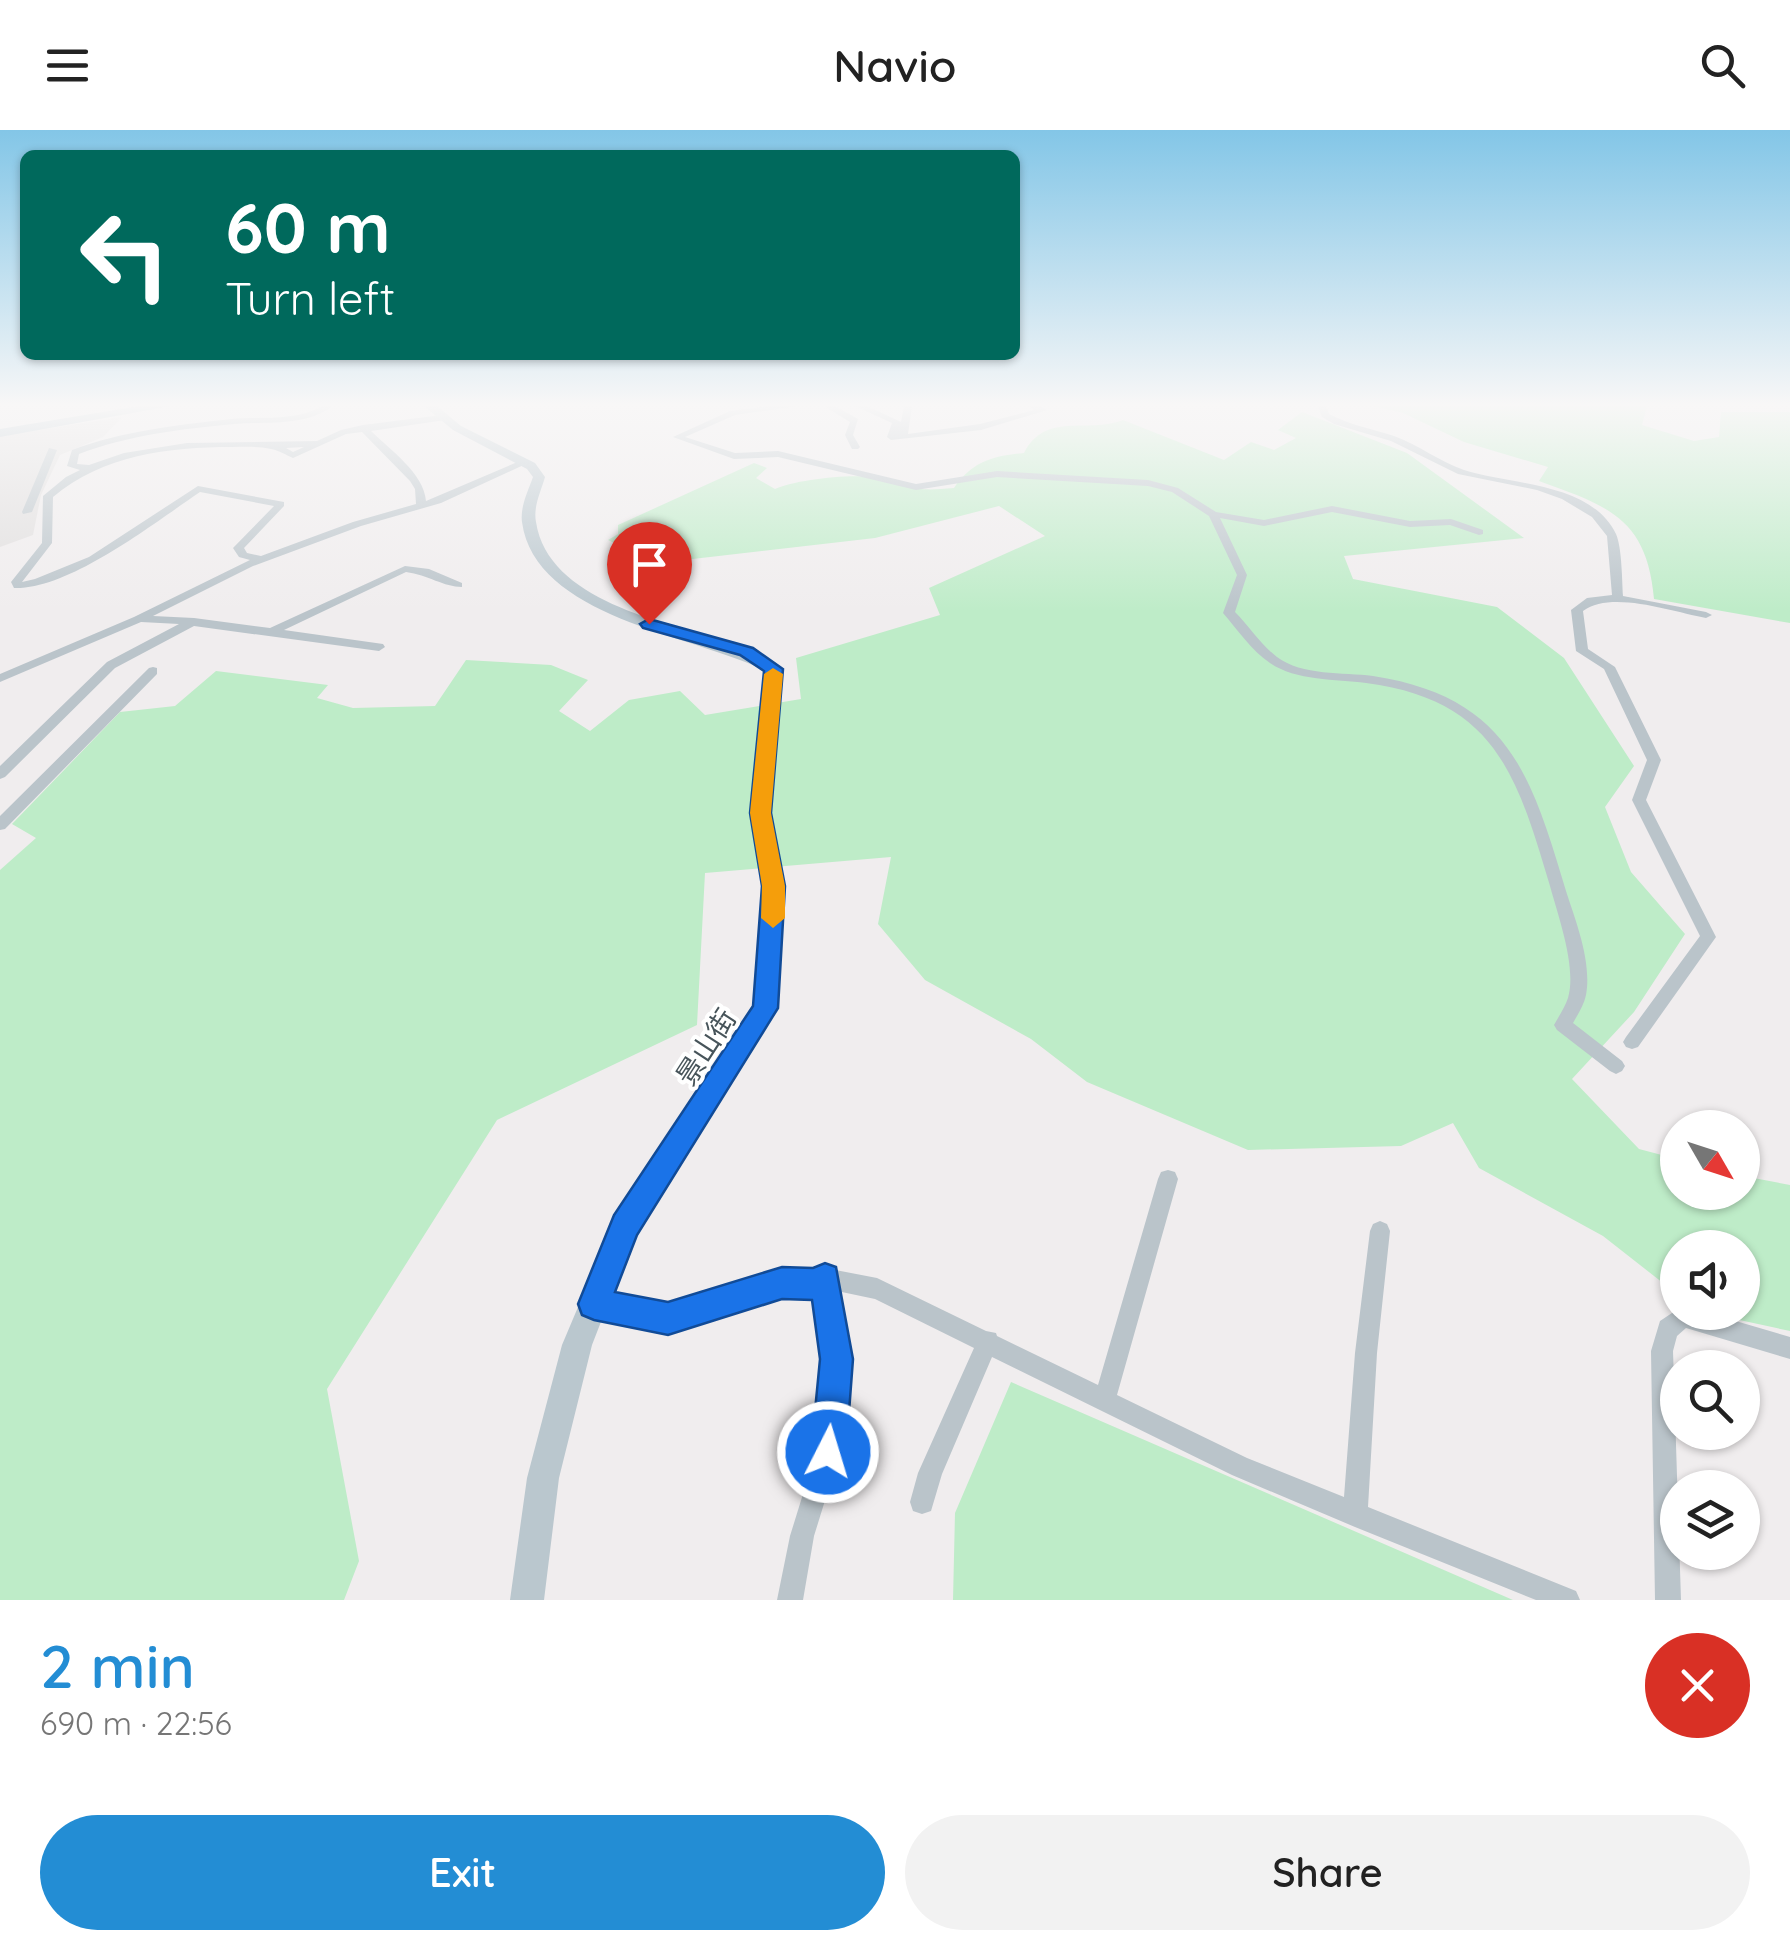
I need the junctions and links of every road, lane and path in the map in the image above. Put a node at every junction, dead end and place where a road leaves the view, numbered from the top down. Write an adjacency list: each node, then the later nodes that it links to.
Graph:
1 (42, 475): 11 (street)
2 (82, 475): 14 (street)
3 (408, 475): 10 (street)
4 (495, 475): 10 (street)
5 (537, 475): 31 (street, 景山街)
6 (863, 475): 7 (street)
7 (993, 475)
8 (1007, 475): 12 (street)
9 (1475, 475): 16 (street)
10 (421, 506): 14 (street)
11 (27, 512)
12 (1213, 514): 13 (street); 27 (street)
13 (1479, 532)
14 (261, 560): 18 (street)
15 (458, 584): 20 (street)
16 (1618, 598): 17 (street); 26 (street)
17 (1706, 615)
18 (138, 619): 19 (street); 23 (street)
19 (194, 620): 20 (street); 24 (street)
20 (266, 634): 21 (street)
21 (379, 648)
22 (153, 671): 25 (street)
23 (0, 678)
24 (0, 774)
25 (0, 826)
26 (1632, 1042)
27 (1616, 1066)
28 (1168, 1180): 34 (street)
29 (1380, 1231): 36 (street)
30 (825, 1278): 31 (street); 32 (street); 38 (street)
31 (594, 1304): 37 (street, 景山街)
32 (988, 1340): 34 (street); 35 (street)
33 (1790, 1348): 40 (street)
34 (1104, 1399): 36 (street)
35 (922, 1502)
36 (1355, 1515): 39 (street)
37 (527, 1600)
38 (790, 1600)
39 (1568, 1600)
40 (1668, 1600)

